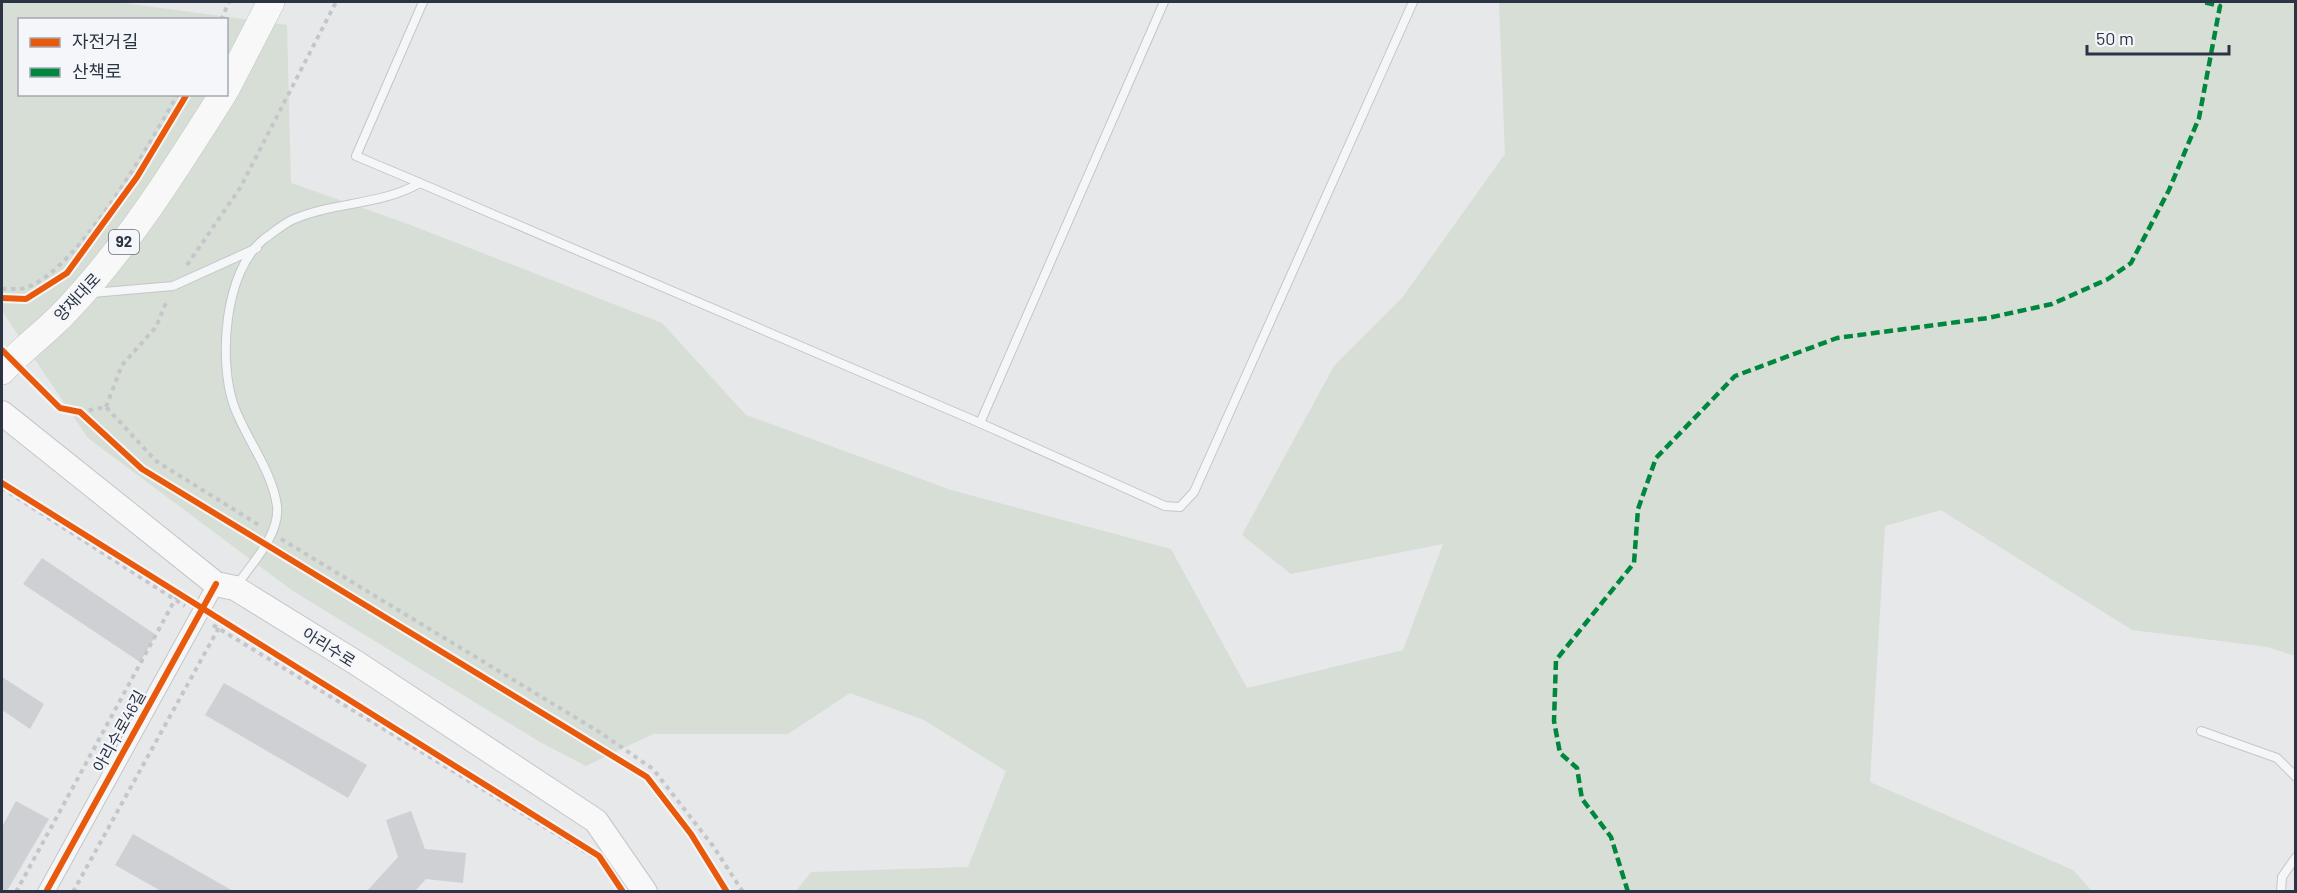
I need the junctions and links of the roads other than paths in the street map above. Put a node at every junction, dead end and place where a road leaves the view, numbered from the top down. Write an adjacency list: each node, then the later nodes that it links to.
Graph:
1 (271, 2): 5 (main road)
2 (423, 2): 7 (lane)
3 (1164, 2): 12 (lane)
4 (1413, 2): 12 (lane)
5 (228, 85)
6 (222, 96): 9 (main road, 양재대로 / 92)
7 (420, 183): 8 (lane); 12 (lane)
8 (257, 248): 9 (lane); 13 (lane)
9 (81, 294): 10 (main road, 양재대로 / 92)
10 (2, 371)
11 (2, 413): 13 (main road, 아리수로)
12 (980, 423)
13 (225, 586): 17 (street, 아리수로46길); 18 (main road, 아리수로)
14 (2201, 731): 15 (lane)
15 (2295, 777)
16 (2295, 857): 19 (lane)
17 (46, 891)
18 (645, 891)
19 (2281, 891)

